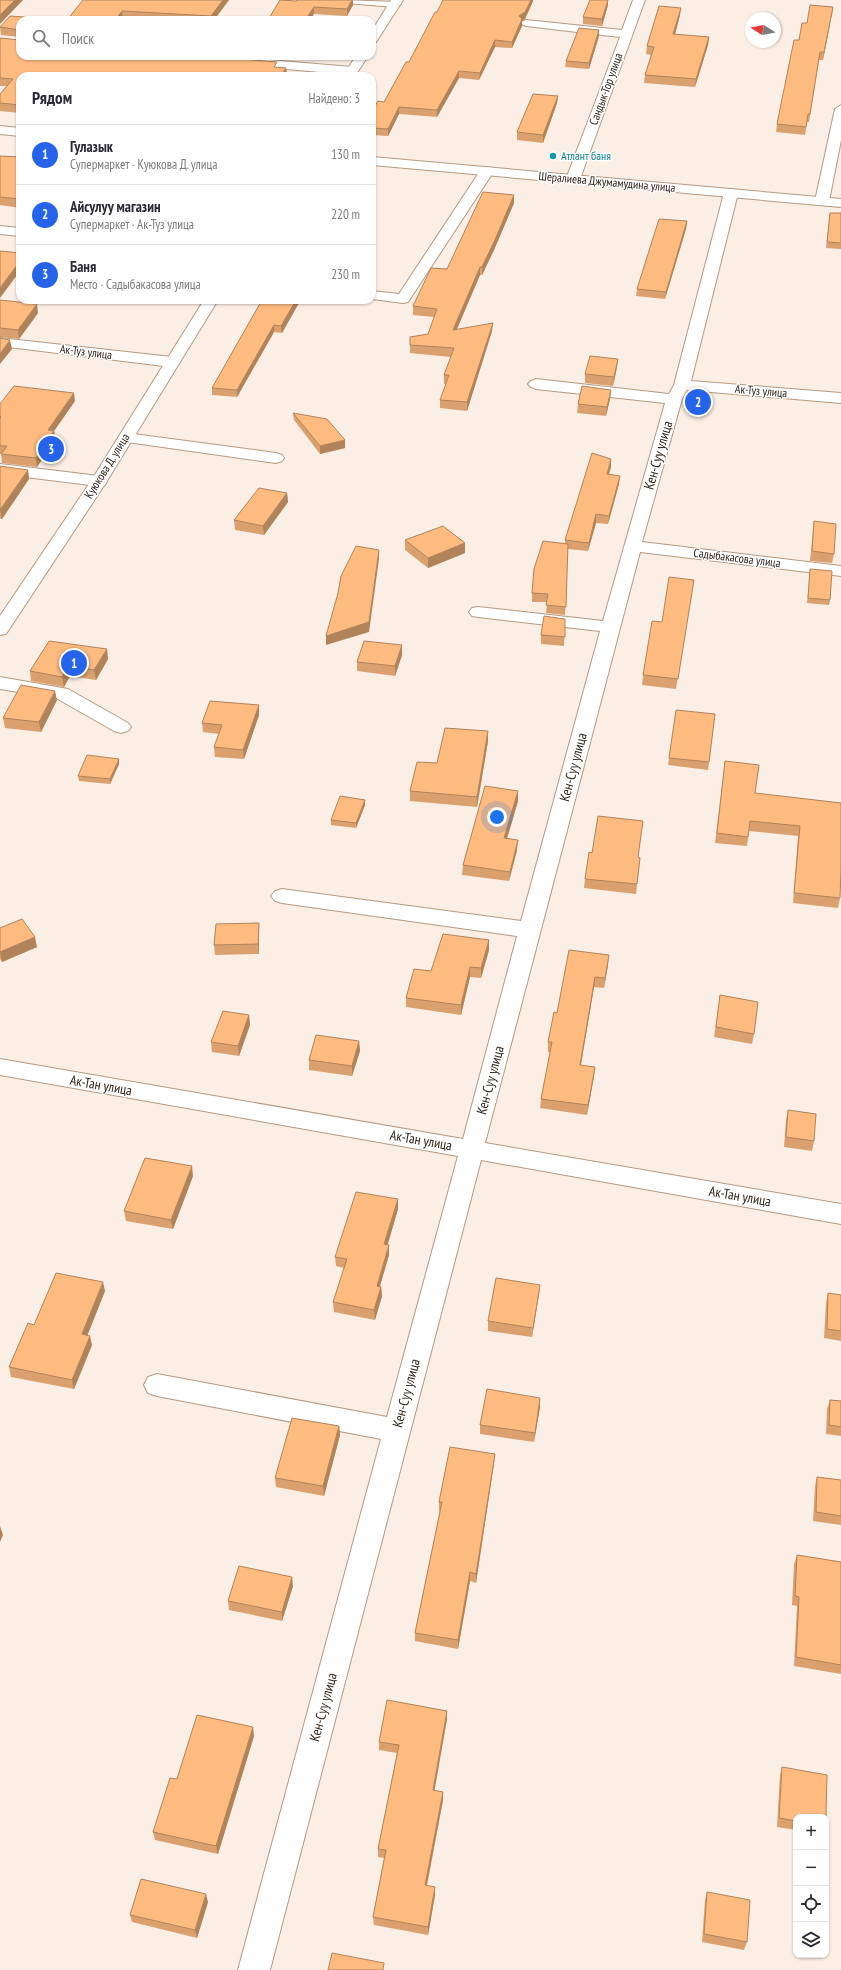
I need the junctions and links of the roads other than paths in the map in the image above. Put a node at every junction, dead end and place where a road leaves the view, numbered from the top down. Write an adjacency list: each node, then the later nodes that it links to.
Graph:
1 (346, 0): 3 (street)
2 (639, 0): 6 (street, Сандык-Тор улица)
3 (396, 2): 5 (street)
4 (526, 23): 6 (street)
5 (376, 34)
6 (627, 34): 17 (street, Сандык-Тор улица)
7 (359, 60): 10 (street)
8 (236, 61): 9 (street)
9 (341, 72)
10 (352, 72)
11 (841, 109): 14 (street)
12 (0, 130): 13 (street)
13 (16, 132)
14 (839, 134): 19 (street)
15 (376, 161): 16 (street, Шералиева Джумамудина улица)
16 (487, 171): 17 (street, Шералиева Джумамудина улица); 23 (street)
17 (573, 179): 18 (street, Шералиева Джумамудина улица)
18 (731, 193): 19 (street, Шералиева Джумамудина улица); 28 (street, Кен-Суу улица)
19 (822, 201): 20 (street, Шералиева Джумамудина улица)
20 (841, 203)
21 (0, 230): 22 (street)
22 (16, 232)
23 (376, 296)
24 (208, 304): 26 (street, Куюкова Д. улица)
25 (0, 342): 26 (street, Ак-Туз улица)
26 (172, 362): 30 (street, Куюкова Д. улица)
27 (536, 384): 28 (street, Ак-Туз улица)
28 (678, 392): 29 (street, Ак-Туз улица); 34 (street, Кен-Суу улица)
29 (841, 398)
30 (126, 438): 31 (street); 33 (street, Куюкова Д. улица)
31 (276, 458)
32 (0, 469): 33 (street)
33 (99, 481): 38 (street, Куюкова Д. улица)
34 (633, 546): 35 (street, Садыбакасова улица); 37 (street, Кен-Суу улица)
35 (841, 571)
36 (478, 612): 37 (street)
37 (610, 627): 42 (street, Кен-Суу улица)
38 (1, 628)
39 (0, 683): 40 (street)
40 (121, 727)
41 (282, 896): 42 (street)
42 (530, 930): 44 (street, Кен-Суу улица)
43 (0, 1067): 44 (street, Ак-Тан улица)
44 (472, 1149): 45 (street, Ак-Тан улица); 47 (street, Кен-Суу улица)
45 (841, 1214)
46 (157, 1385): 47 (street)
47 (396, 1430): 48 (street, Кен-Суу улица)
48 (254, 1970)

